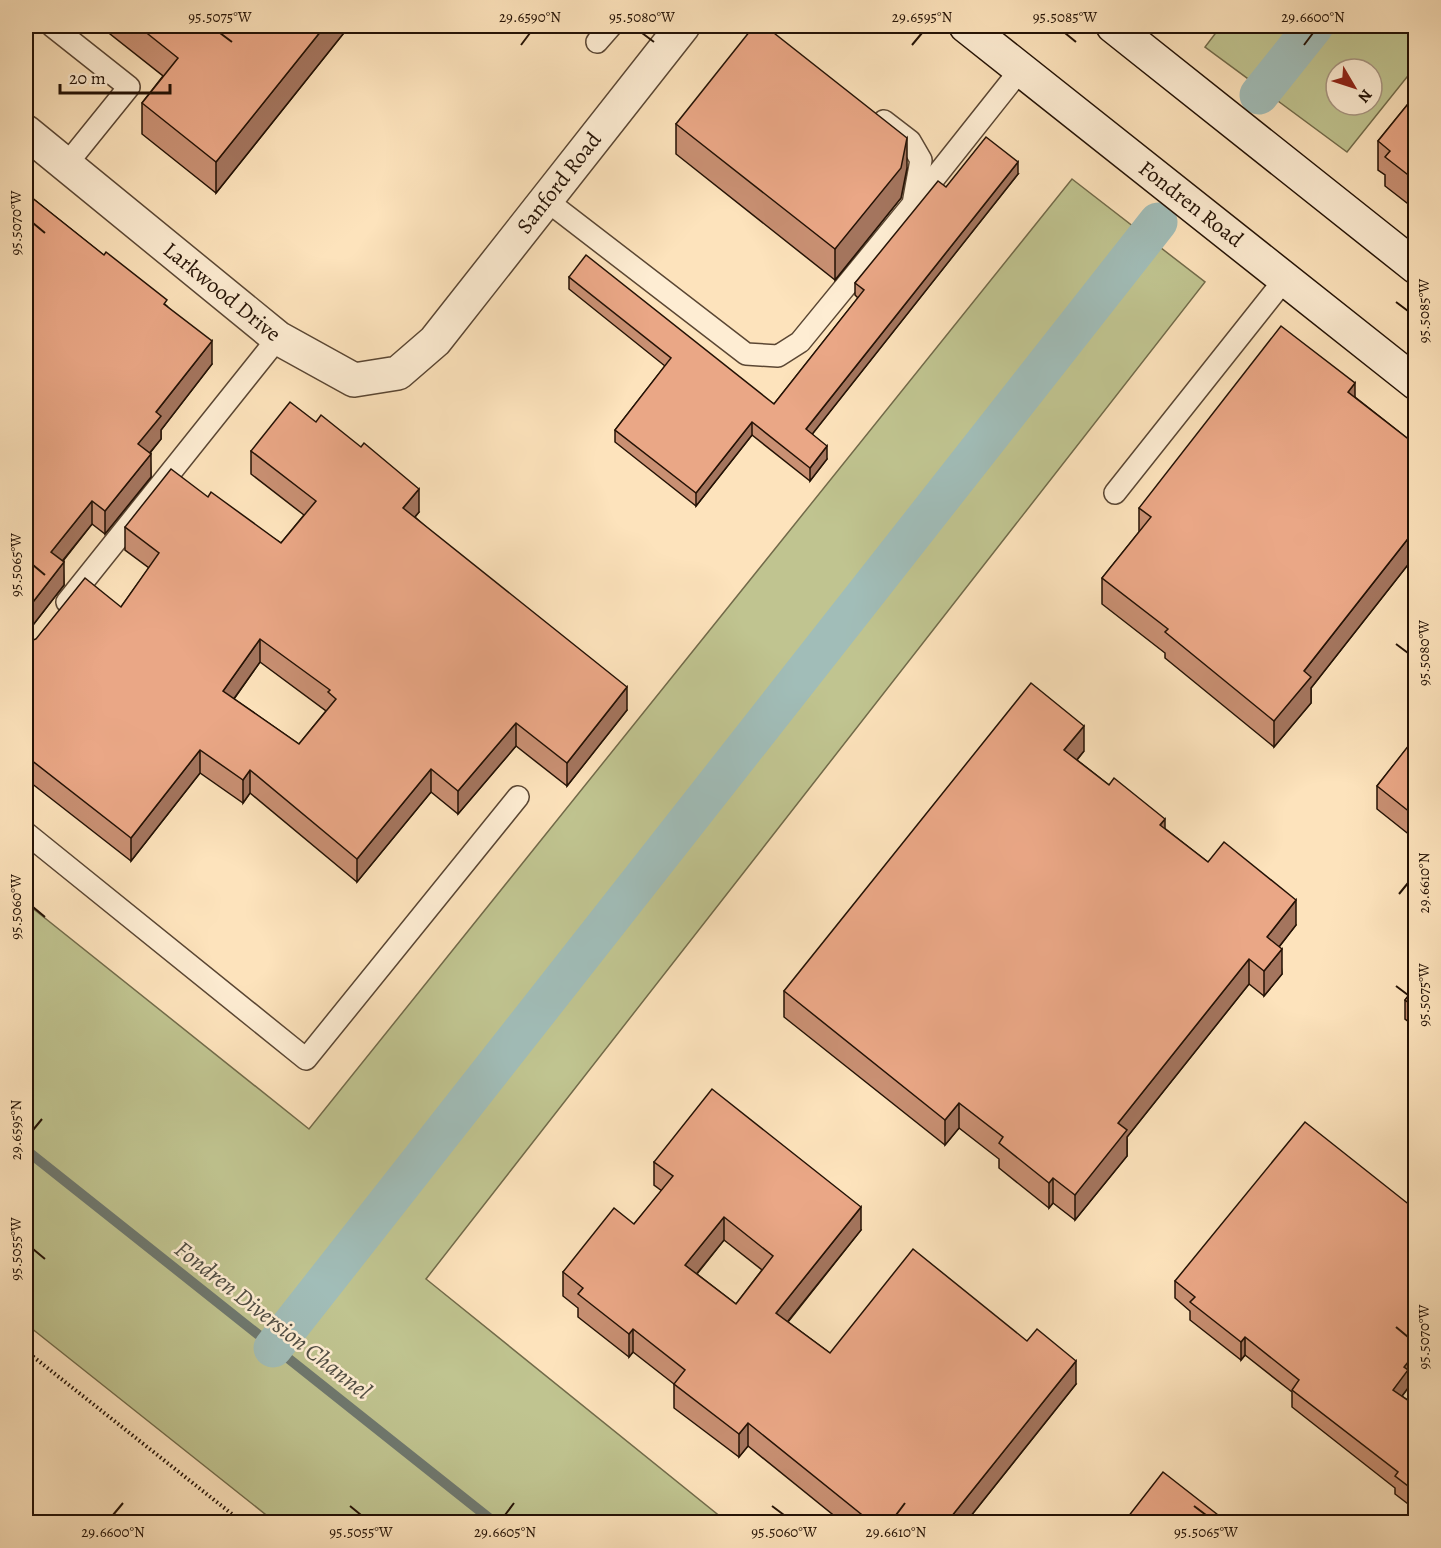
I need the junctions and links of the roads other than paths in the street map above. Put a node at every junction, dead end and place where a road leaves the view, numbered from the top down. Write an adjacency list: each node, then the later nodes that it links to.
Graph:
1 (52, 26): 8 (lane)
2 (683, 26): 9 (main road, Sanford Road)
3 (966, 26): 5 (main road, Fondren Road)
4 (1113, 26): 11 (main road)
5 (1021, 69): 10 (lane); 12 (main road, Fondren Road)
6 (864, 105): 10 (lane)
7 (26, 132): 8 (main road, Larkwood Drive)
8 (66, 165): 13 (main road, Larkwood Drive)
9 (546, 200): 10 (lane); 14 (main road, Sanford Road)
10 (913, 204)
11 (1416, 267)
12 (1285, 279): 15 (main road, Fondren Road); 16 (lane)
13 (278, 338): 14 (main road, Larkwood Drive); 17 (lane)
14 (435, 341)
15 (1416, 383)
16 (1115, 493)
17 (54, 618)
18 (518, 797): 19 (lane)
19 (26, 833)

